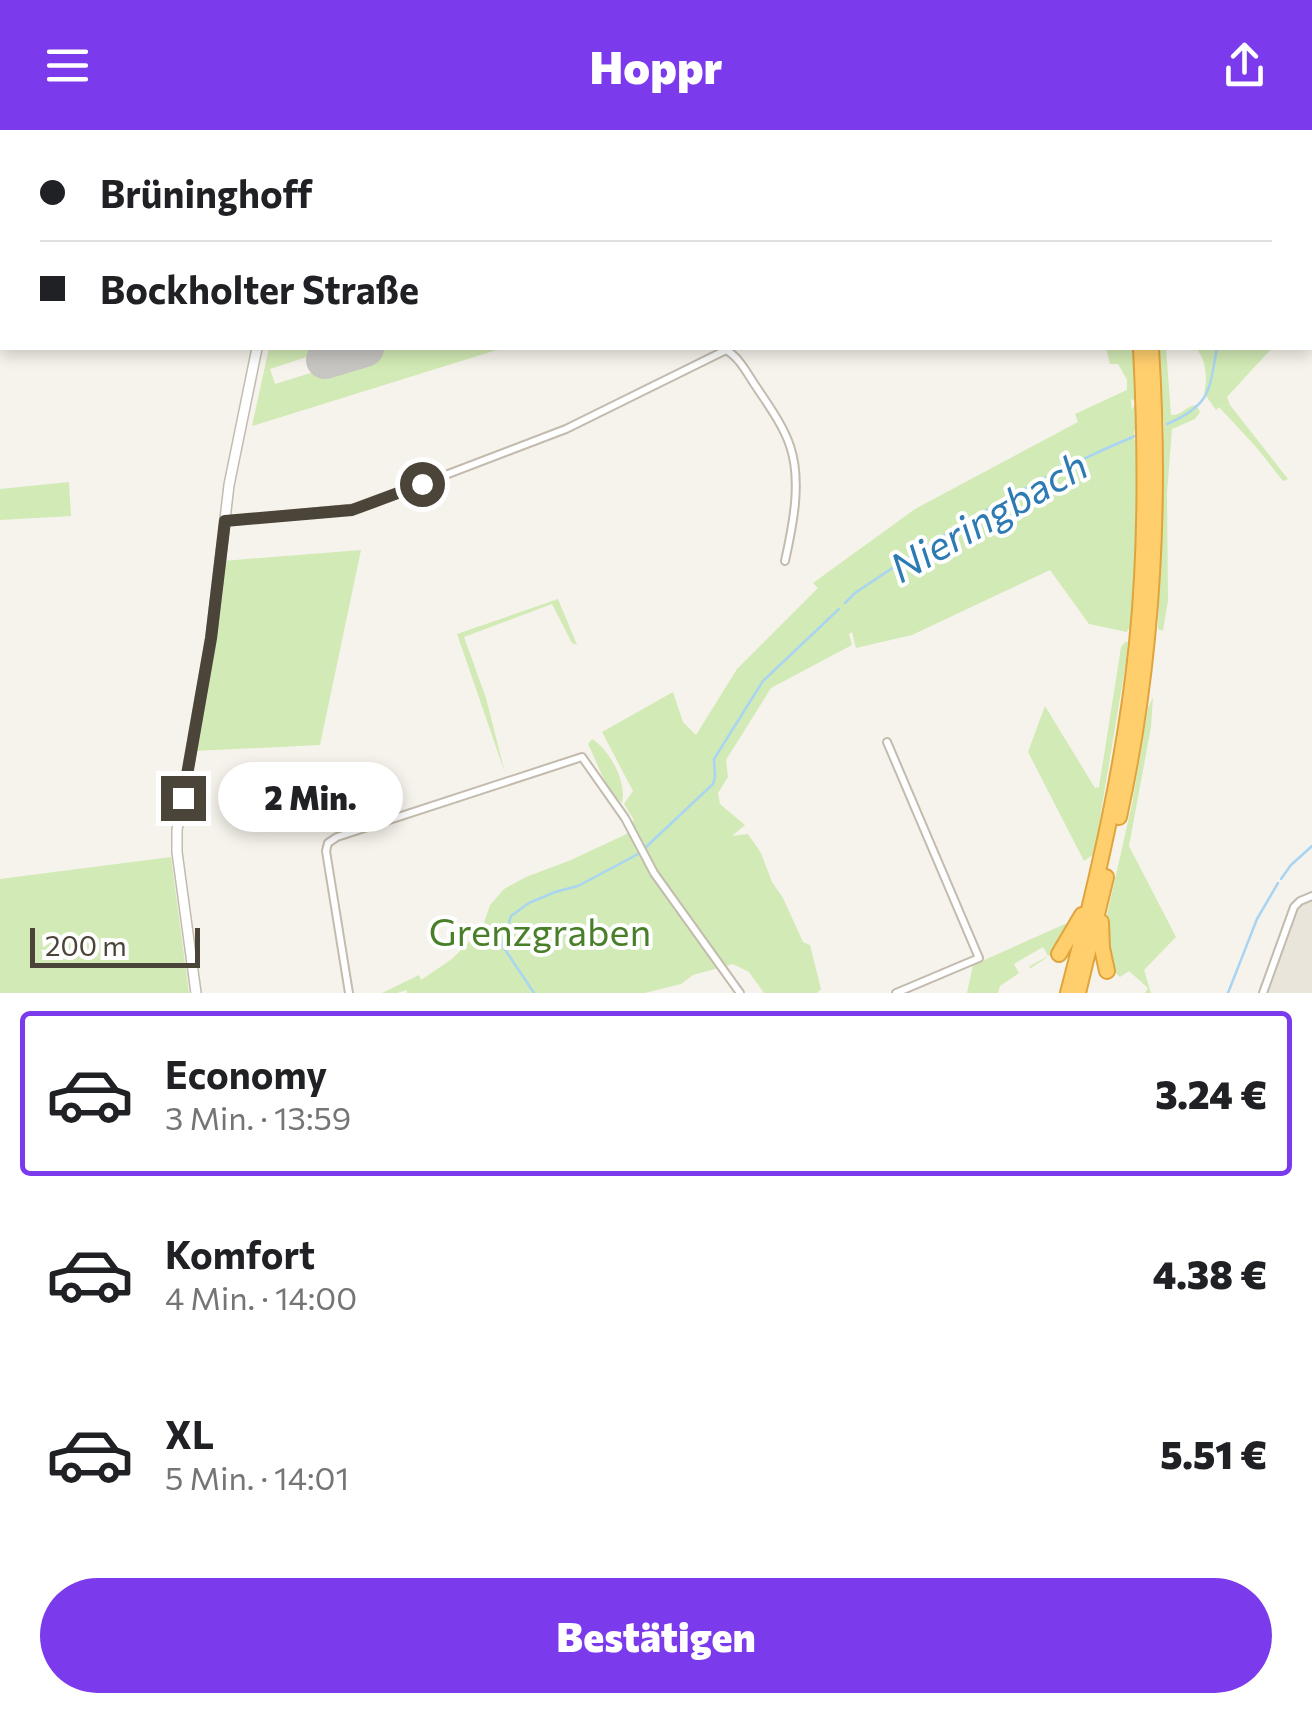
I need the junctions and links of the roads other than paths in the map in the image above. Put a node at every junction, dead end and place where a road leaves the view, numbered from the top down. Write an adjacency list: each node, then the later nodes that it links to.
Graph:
1 (257, 350): 4 (street)
2 (1141, 350): 7 (highway)
3 (1151, 350): 7 (highway)
4 (225, 521): 5 (street); 11 (street)
5 (785, 560)
6 (887, 742): 14 (street)
7 (1097, 896): 9 (highway); 10 (highway); 15 (highway); 16 (highway)
8 (1312, 896): 17 (street)
9 (1059, 954)
10 (1107, 971)
11 (196, 993)
12 (348, 993): 13 (street)
13 (740, 993)
14 (896, 993)
15 (1068, 993)
16 (1078, 993)
17 (1263, 993)

